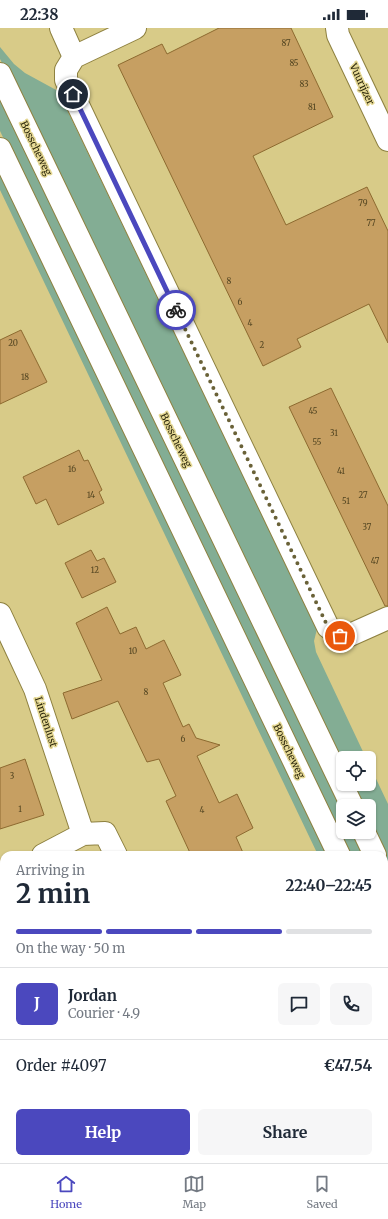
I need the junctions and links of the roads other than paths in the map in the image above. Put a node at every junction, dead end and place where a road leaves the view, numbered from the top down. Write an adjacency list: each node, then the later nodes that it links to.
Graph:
1 (61, 28): 4 (main road)
2 (135, 28): 4 (main road)
3 (336, 28): 6 (main road, Vuurijzer)
4 (74, 57): 9 (main road)
5 (0, 74): 10 (main road, Bosscheweg)
6 (388, 140)
7 (0, 149): 15 (main road, Bosscheweg)
8 (0, 614): 11 (main road, Lindenlust)
9 (388, 618)
10 (349, 799)
11 (83, 834): 13 (main road); 14 (main road)
12 (367, 839): 16 (main road)
13 (51, 851)
14 (114, 851)
15 (337, 851)
16 (373, 851)

